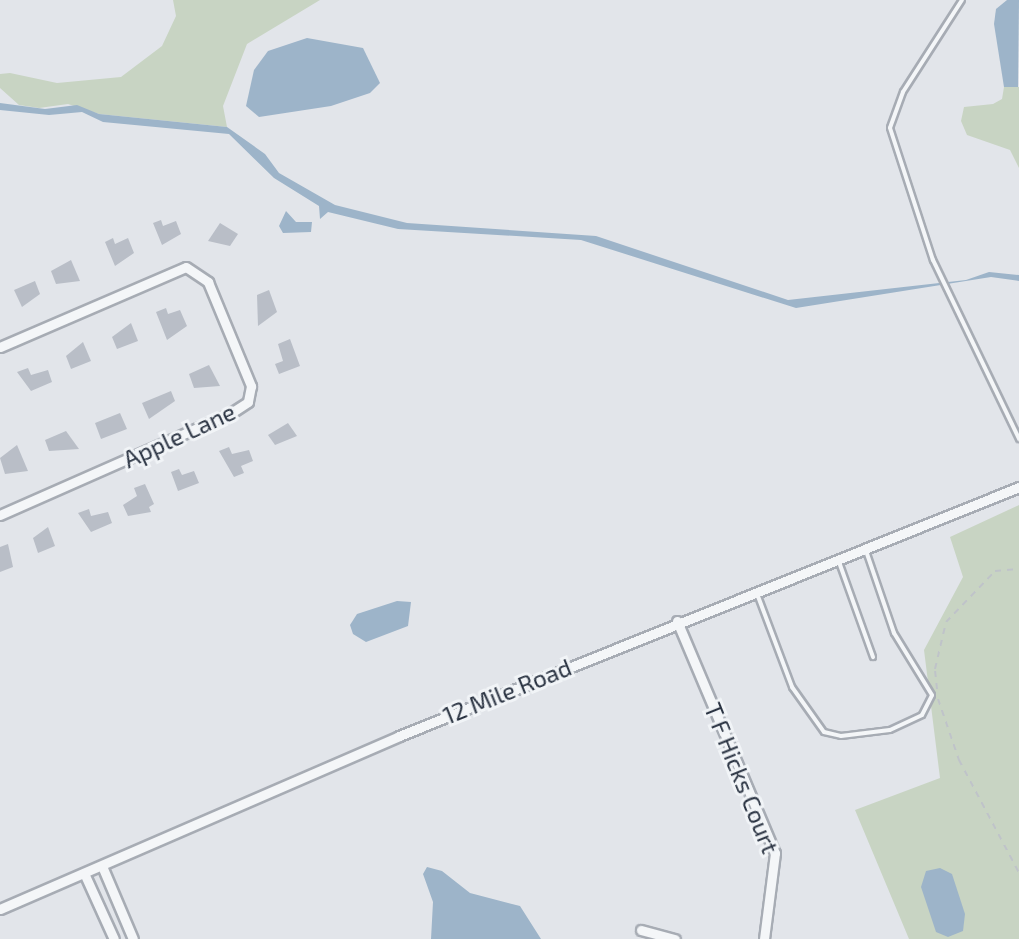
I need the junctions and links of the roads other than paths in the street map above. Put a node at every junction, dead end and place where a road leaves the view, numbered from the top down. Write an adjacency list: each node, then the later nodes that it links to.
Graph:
1 (962, 0): 3 (lane)
2 (1, 342): 5 (street, Apple Lane)
3 (1019, 439)
4 (1019, 487): 6 (street, 12 Mile Road)
5 (0, 515)
6 (864, 545): 7 (street, 12 Mile Road); 8 (lane)
7 (837, 556): 8 (street, 12 Mile Road); 10 (lane)
8 (755, 589): 9 (street, 12 Mile Road)
9 (677, 621): 11 (street, 12 Mile Road); 19 (street, T F Hicks Court)
10 (873, 657)
11 (102, 866): 12 (street, 12 Mile Road); 15 (street)
12 (84, 873): 13 (street, 12 Mile Road); 16 (street)
13 (0, 909)
14 (641, 930): 18 (street)
15 (131, 936): 17 (street)
16 (114, 939)
17 (120, 939)
18 (675, 939)
19 (764, 939)

